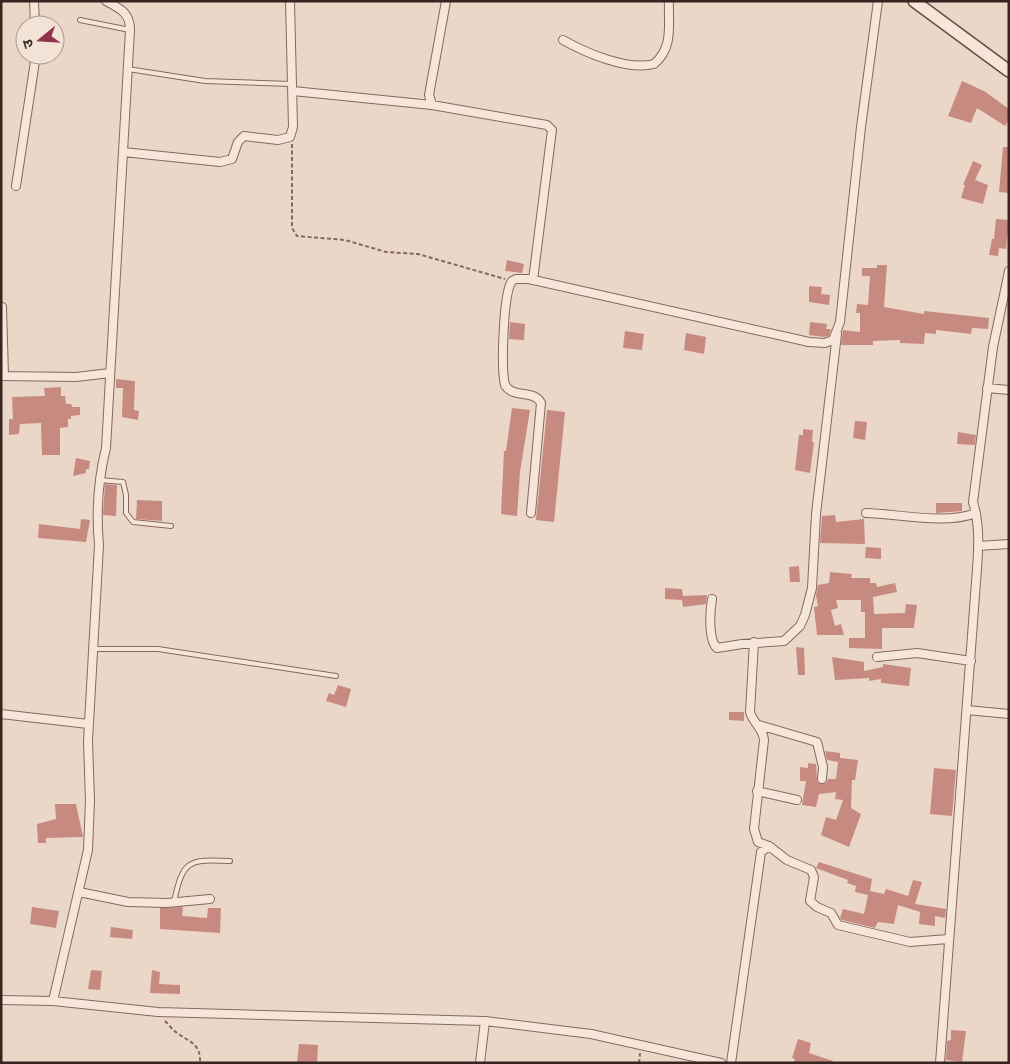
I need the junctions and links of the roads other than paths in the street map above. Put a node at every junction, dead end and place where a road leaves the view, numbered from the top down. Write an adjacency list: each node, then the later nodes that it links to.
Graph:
1 (34, 1): 8 (street)
2 (106, 1): 10 (street)
3 (290, 1): 15 (street)
4 (446, 1): 16 (street)
5 (669, 1): 11 (street)
6 (878, 1): 22 (street)
7 (914, 1): 14 (street)
8 (35, 15)
9 (80, 20): 10 (lane)
10 (130, 30): 13 (street)
11 (563, 40)
12 (34, 65): 18 (street)
13 (128, 69): 15 (lane); 17 (street)
14 (1009, 70)
15 (293, 87): 16 (street); 17 (street)
16 (432, 105): 20 (street)
17 (123, 152): 23 (street)
18 (16, 186)
19 (1009, 271): 25 (street)
20 (533, 280): 22 (street); 28 (street)
21 (2, 307): 24 (street)
22 (837, 330): 35 (street)
23 (110, 373): 24 (street); 27 (street)
24 (2, 376)
25 (988, 388): 26 (street); 30 (street)
26 (1009, 390)
27 (99, 480): 31 (lane); 36 (street)
28 (532, 513)
29 (866, 513): 30 (street)
30 (976, 513): 33 (street)
31 (171, 526)
32 (1009, 544): 33 (street)
33 (978, 546): 38 (street)
34 (712, 599): 35 (street)
35 (754, 642): 44 (street)
36 (92, 649): 39 (lane); 43 (street)
37 (877, 657): 38 (street)
38 (971, 661): 40 (street)
39 (336, 676)
40 (967, 710): 42 (street); 53 (street)
41 (1, 714): 43 (street)
42 (1009, 714)
43 (88, 724): 50 (street)
44 (759, 726): 45 (street); 46 (street)
45 (822, 779)
46 (757, 790): 47 (street); 48 (street)
47 (797, 800)
48 (769, 846): 53 (street); 59 (street)
49 (230, 861): 52 (lane)
50 (79, 892): 52 (street); 55 (street)
51 (210, 899): 52 (street)
52 (174, 902)
53 (948, 939): 60 (street)
54 (1, 1000): 55 (street)
55 (53, 1001): 56 (street)
56 (484, 1021): 57 (street); 58 (street)
57 (480, 1063)
58 (721, 1063)
59 (731, 1063)
60 (940, 1063)

